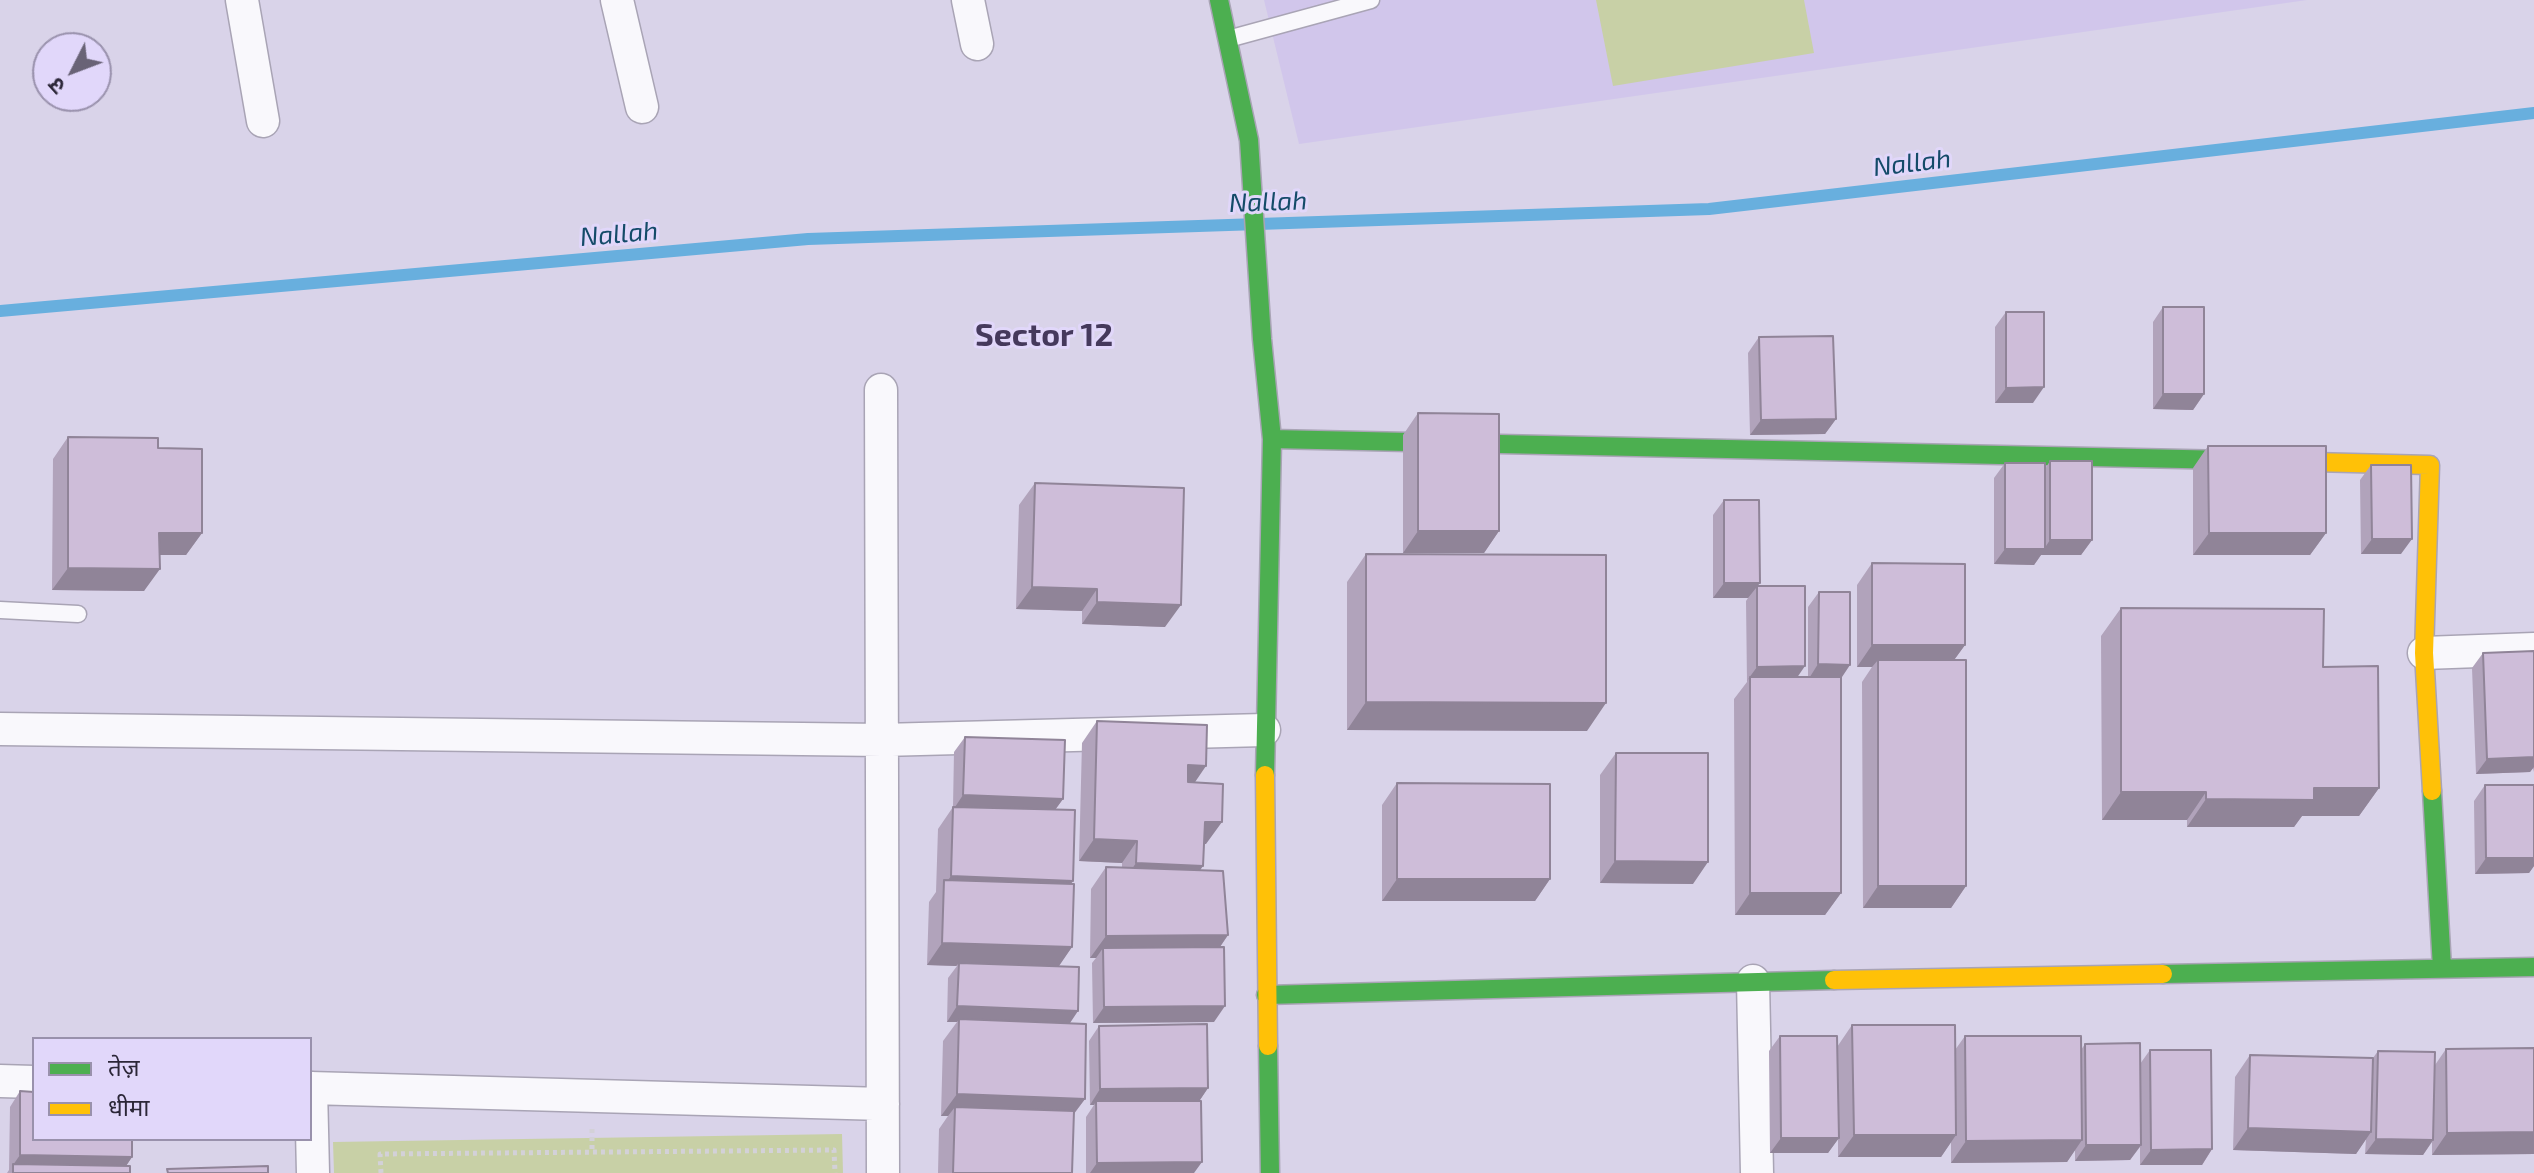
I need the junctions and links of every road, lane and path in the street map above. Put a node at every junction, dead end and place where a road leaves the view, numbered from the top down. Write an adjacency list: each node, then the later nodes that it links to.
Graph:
1 (242, 0): 9 (street)
2 (617, 0): 8 (street)
3 (968, 0): 7 (street)
4 (1219, 0): 6 (street)
5 (1371, 0): 6 (lane)
6 (1227, 40): 11 (street)
7 (977, 44)
8 (642, 107)
9 (263, 121)
10 (881, 390): 18 (street)
11 (1272, 439): 15 (street); 17 (street)
12 (0, 610): 13 (lane)
13 (78, 614)
14 (2534, 649): 15 (street)
15 (2424, 653): 20 (street)
16 (0, 729): 18 (street)
17 (1264, 730): 18 (street); 22 (street)
18 (882, 740): 26 (street)
19 (2534, 967): 20 (street)
20 (2442, 968): 21 (street)
21 (1753, 981): 22 (street); 33 (street)
22 (1266, 995): 32 (street)
23 (0, 1081): 24 (street)
24 (32, 1082)
25 (312, 1088): 26 (street)
26 (883, 1104): 31 (street)
27 (312, 1130): 28 (street)
28 (313, 1173)
29 (381, 1173): 30 (path)
30 (835, 1173)
31 (883, 1173)
32 (1270, 1173)
33 (1757, 1173)

